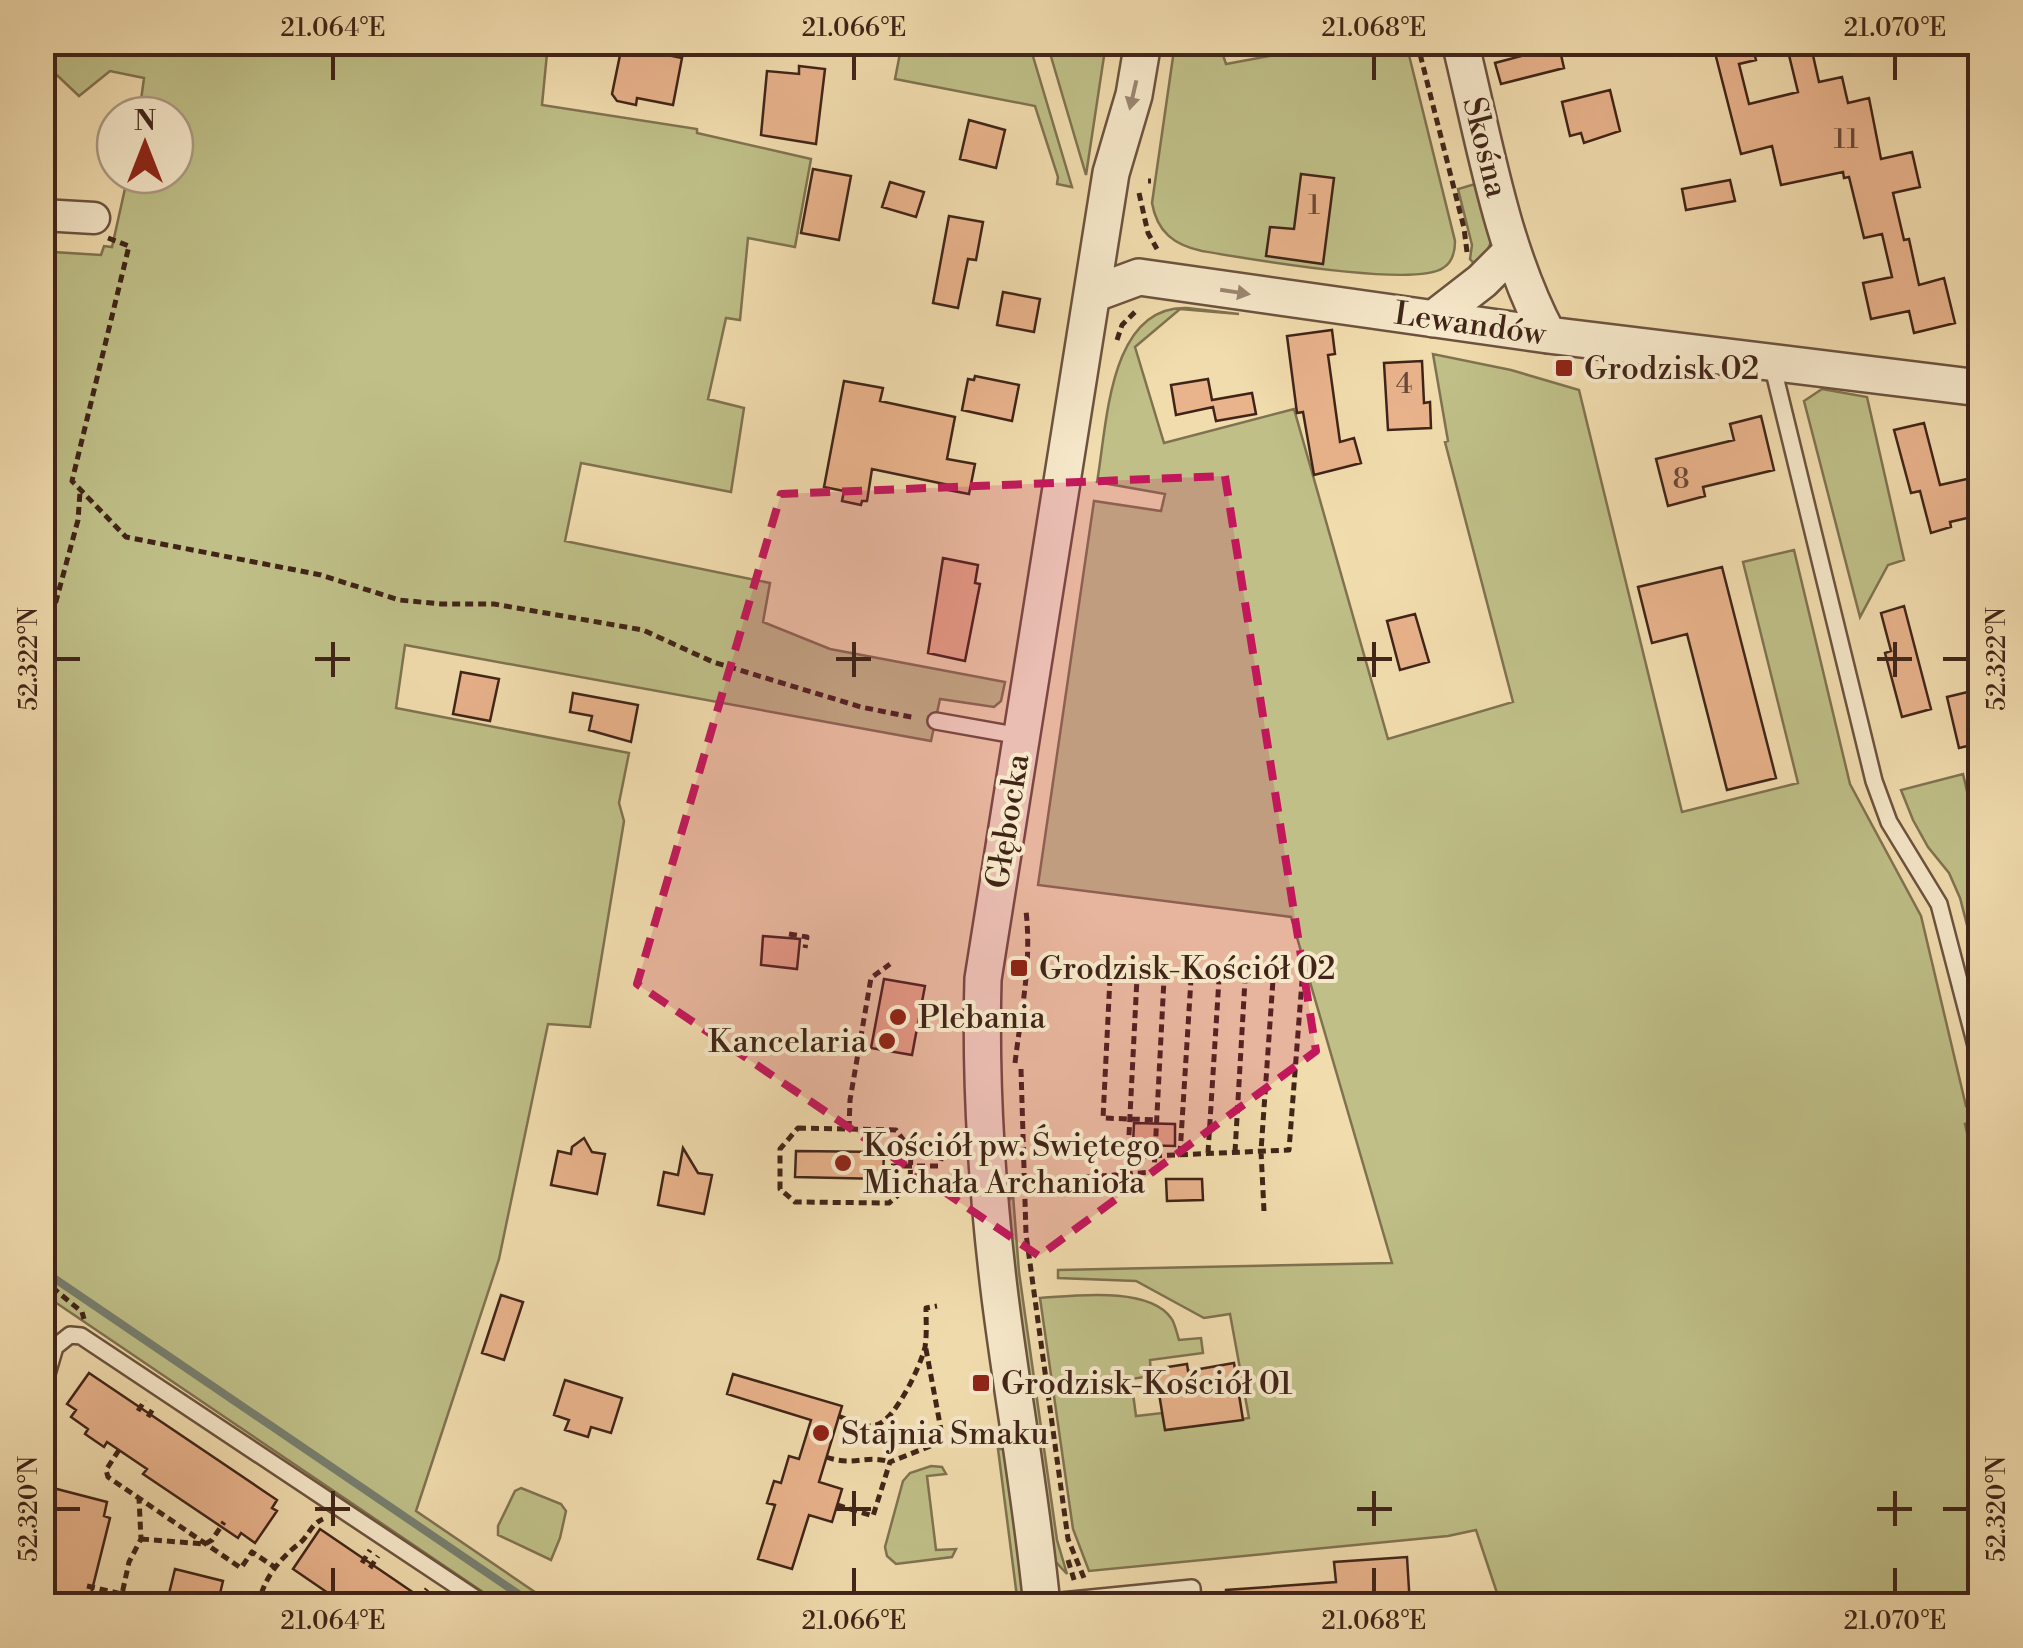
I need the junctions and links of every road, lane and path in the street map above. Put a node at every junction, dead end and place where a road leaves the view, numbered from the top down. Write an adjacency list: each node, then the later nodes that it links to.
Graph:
1 (1143, 42): 5 (street, Głębocka, one-way to 5)
2 (1417, 42): 8 (path)
3 (1460, 42): 7 (street, Skośna)
4 (42, 215): 6 (street)
5 (1104, 216): 9 (street); 10 (street, Głębocka)
6 (86, 217): 15 (path)
7 (1512, 251): 11 (street); 12 (street, Skośna)
8 (1464, 261)
9 (1139, 277): 10 (street, Lewandów); 11 (street, Lewandów, one-way to 11)
10 (1093, 294): 18 (street, Głębocka)
11 (1433, 319): 12 (street, Lewandów)
12 (1548, 335): 13 (street, Lewandów)
13 (1772, 363): 14 (street, Lewandów); 30 (lane)
14 (1980, 388)
15 (80, 492): 16 (path); 17 (path)
16 (42, 652)
17 (936, 721): 18 (lane)
18 (1021, 736): 78 (street, Głębocka)
19 (790, 934): 20 (path)
20 (805, 948)
21 (890, 964): 34 (path)
22 (1110, 978): 32 (path)
23 (1137, 978): 32 (path)
24 (1164, 978): 33 (path)
25 (1191, 979): 39 (path)
26 (1219, 979): 38 (path)
27 (1244, 980): 37 (path)
28 (1273, 980): 36 (path)
29 (1302, 981): 36 (path)
30 (1980, 1061)
31 (1022, 1070): 75 (path)
32 (1130, 1119): 33 (path); 41 (path)
33 (1156, 1120): 40 (path)
34 (849, 1129): 35 (path); 44 (path)
35 (911, 1150): 42 (path); 44 (path)
36 (1261, 1150): 37 (path); 48 (path)
37 (1235, 1152): 38 (path)
38 (1208, 1153): 39 (path)
39 (1180, 1154): 40 (path)
40 (1155, 1155): 41 (path); 46 (path)
41 (1128, 1156): 46 (path)
42 (947, 1160)
43 (891, 1166): 44 (path)
44 (911, 1166): 45 (path)
45 (940, 1166)
46 (1127, 1174): 47 (path)
47 (1060, 1179)
48 (1264, 1211)
49 (42, 1279): 51 (path)
50 (937, 1306): 52 (path)
51 (80, 1336): 53 (lane); 80 (lane)
52 (925, 1344): 55 (path); 60 (path)
53 (51, 1390): 58 (path)
54 (138, 1411): 56 (path)
55 (838, 1416)
56 (148, 1418)
57 (119, 1450): 61 (path)
58 (42, 1454)
59 (826, 1457): 60 (path)
60 (890, 1462): 62 (path)
61 (138, 1498): 65 (path); 66 (path)
62 (837, 1505)
63 (312, 1512): 68 (path)
64 (224, 1522): 66 (path)
65 (141, 1539): 66 (path); 73 (path)
66 (205, 1544): 68 (path)
67 (362, 1563): 69 (path)
68 (276, 1568): 79 (path)
69 (370, 1568)
70 (416, 1582): 72 (path)
71 (86, 1586): 73 (path)
72 (426, 1589): 74 (path); 77 (path)
73 (122, 1594): 76 (path)
74 (437, 1596)
75 (1089, 1599): 78 (lane); 81 (lane)
76 (168, 1600)
77 (418, 1602)
78 (1042, 1604)
79 (259, 1606)
80 (487, 1606)
81 (1193, 1606)

